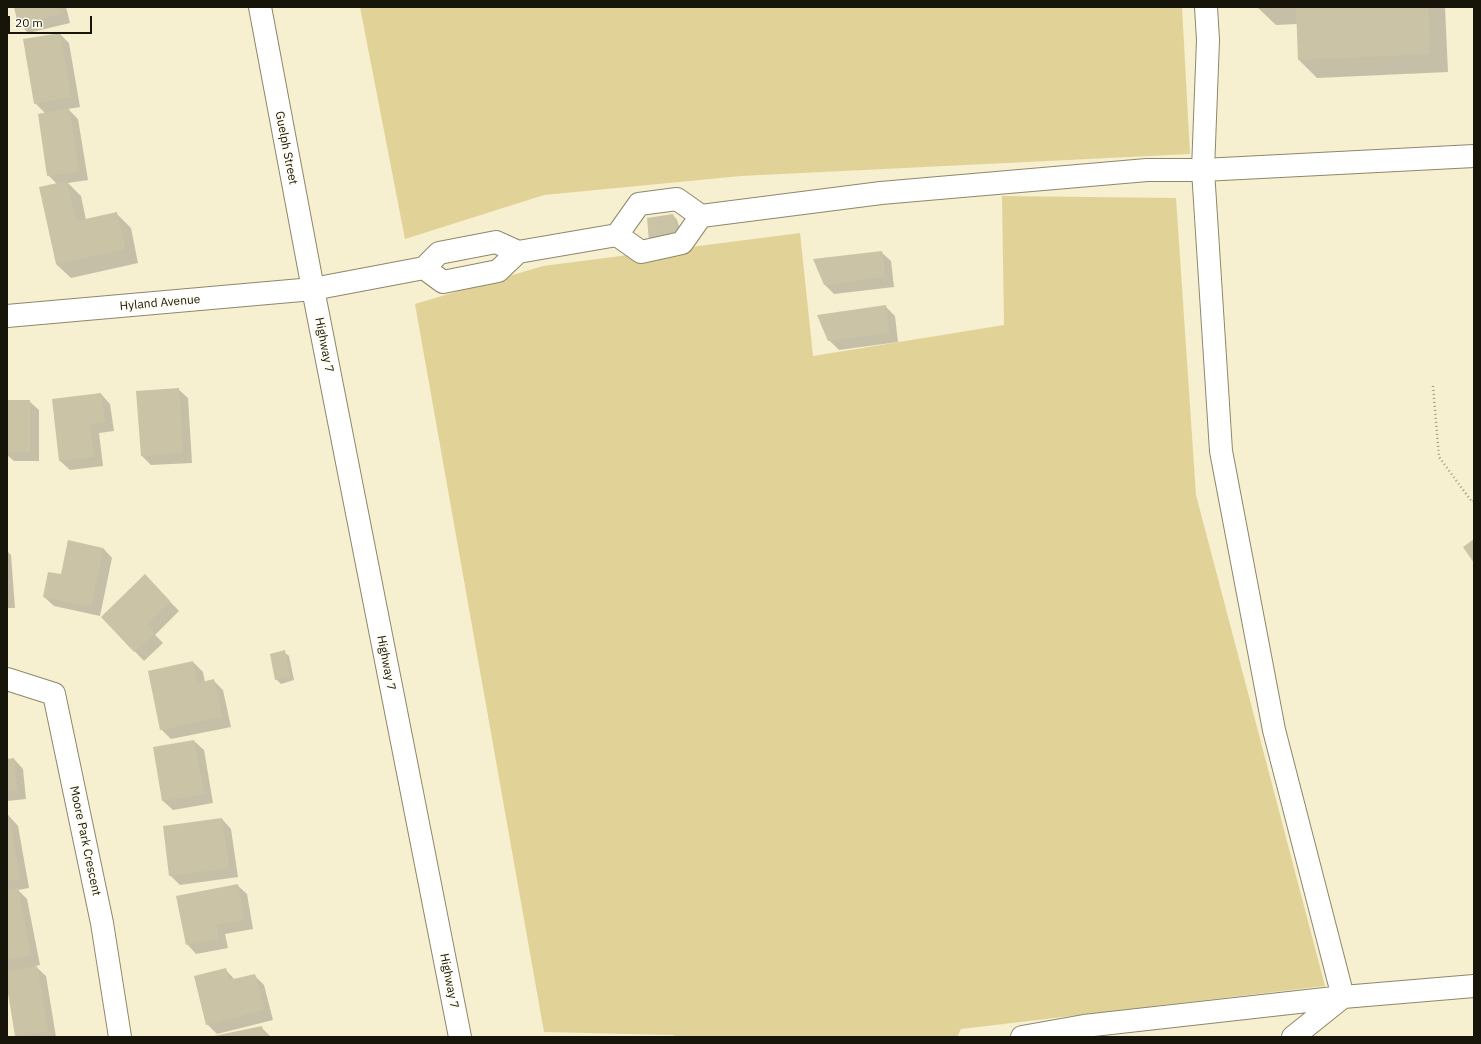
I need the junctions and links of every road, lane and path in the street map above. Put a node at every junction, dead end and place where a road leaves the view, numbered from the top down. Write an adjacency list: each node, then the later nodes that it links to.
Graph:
1 (260, 7): 9 (main road, Guelph Street)
2 (1206, 7): 4 (main road)
3 (1474, 156): 4 (main road)
4 (1203, 170): 5 (main road); 15 (main road)
5 (701, 216): 6 (main road); 6 (main road)
6 (617, 235): 7 (main road)
7 (518, 252): 8 (main road); 8 (main road)
8 (424, 268): 9 (main road, Hyland Avenue)
9 (313, 289): 10 (main road, Hyland Avenue); 17 (main road, Highway 7)
10 (7, 316)
11 (1433, 386): 12 (path)
12 (1474, 500)
13 (7, 679): 16 (main road, Moore Park Crescent)
14 (1474, 986): 15 (main road)
15 (1343, 997): 18 (main road); 19 (main road)
16 (120, 1037)
17 (460, 1037)
18 (1022, 1037)
19 (1293, 1037)

